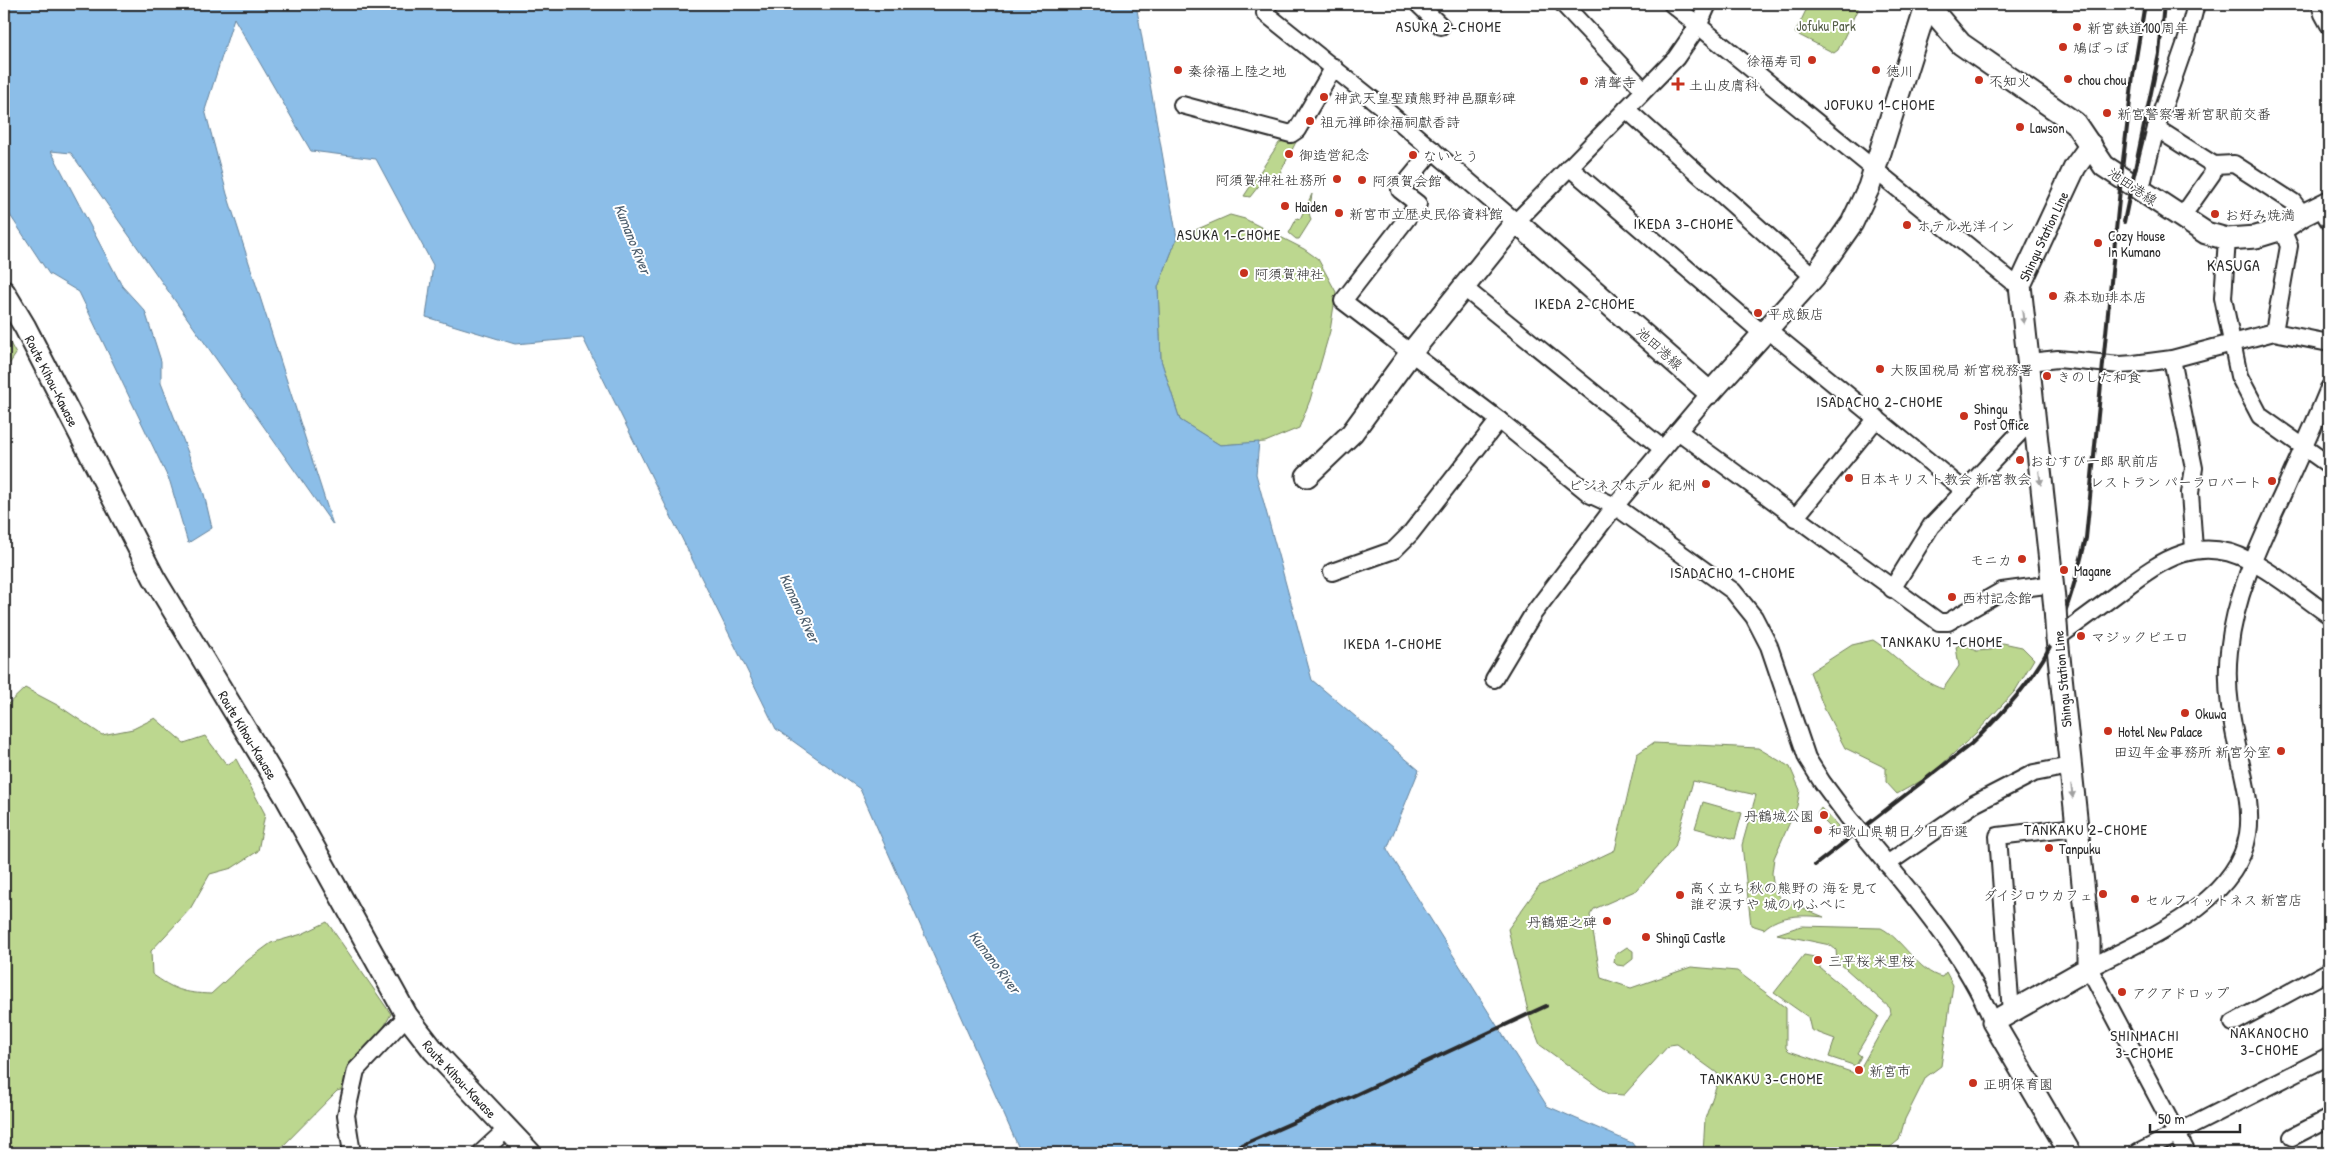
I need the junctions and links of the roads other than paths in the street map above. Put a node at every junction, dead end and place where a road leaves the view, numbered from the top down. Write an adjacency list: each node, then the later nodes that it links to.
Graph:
1 (1269, 4): 11 (street)
2 (1418, 4): 9 (street)
3 (1563, 4): 12 (street)
4 (1672, 4): 10 (street)
5 (1708, 4): 10 (street)
6 (2196, 4): 15 (street)
7 (2320, 4): 8 (street)
8 (2329, 25)
9 (1441, 26)
10 (1698, 26): 12 (street); 20 (street)
11 (1334, 68): 13 (street); 17 (street)
12 (1644, 90): 14 (street)
13 (1182, 105)
14 (1626, 109): 19 (street); 27 (street)
15 (2156, 128): 18 (street); 21 (street)
16 (2091, 145): 20 (main road, 池田港線); 21 (main road, 池田港線); 28 (main road, Shingu Station Line)
17 (1433, 150): 24 (street); 35 (street)
18 (2214, 165): 22 (street); 23 (street)
19 (1569, 167): 24 (street); 31 (street)
20 (1873, 170): 27 (main road, 池田港線); 28 (street)
21 (2139, 190): 23 (main road, 池田港線)
22 (2320, 211): 25 (main road, 池田港線)
23 (2181, 218): 26 (main road, 池田港線)
24 (1516, 222): 29 (main road); 39 (main road, 池田港線)
25 (2282, 229): 26 (main road, 池田港線); 32 (street)
26 (2227, 239): 33 (street)
27 (1814, 277): 31 (main road, 池田港線)
28 (2020, 285): 37 (main road, Shingu Station Line, one-way to 37)
29 (1463, 287): 35 (main road); 45 (street)
30 (4, 292): 64 (main road, Route Kihou-Kawase)
31 (1765, 332): 39 (main road, 池田港線); 40 (street)
32 (2274, 332): 33 (street); 34 (street)
33 (2231, 343): 36 (street); 44 (street)
34 (2329, 343)
35 (1410, 354): 41 (street); 47 (main road)
36 (2172, 359): 37 (street); 51 (street)
37 (2029, 362): 42 (main road, Shingu Station Line)
38 (2329, 388): 44 (street)
39 (1710, 393): 43 (street)
40 (1877, 418): 48 (street); 50 (street)
41 (1499, 420): 49 (street); 53 (street)
42 (2034, 427): 48 (street); 54 (main road, Shingu Station Line, one-way to 54)
43 (1678, 431): 45 (street); 50 (street)
44 (2304, 447): 46 (street); 52 (street)
45 (1663, 449): 49 (street)
46 (2329, 464)
47 (1306, 476)
48 (1966, 491): 55 (street)
49 (1615, 506): 58 (street); 61 (street, bridge)
50 (1795, 518): 55 (street)
51 (2194, 550): 52 (street); 57 (street)
52 (2252, 561): 56 (street); 62 (street)
53 (1332, 572)
54 (2053, 584): 55 (street); 57 (main road, Shingu Station Line, bridge)
55 (1892, 589)
56 (2329, 615)
57 (2057, 638): 59 (main road, Shingu Station Line)
58 (1494, 678)
59 (2070, 766): 60 (main road, Shingu Station Line, one-way to 60); 61 (street)
60 (2076, 827): 62 (main road, Shingu Station Line); 65 (street)
61 (1887, 864): 65 (street)
62 (2089, 968): 65 (main road); 70 (street)
63 (2329, 971): 66 (street)
64 (407, 1016): 69 (main road, Route Kihou-Kawase); 72 (street)
65 (2002, 1018): 75 (main road)
66 (2233, 1023)
67 (2329, 1056): 70 (street)
68 (2329, 1118): 71 (street)
69 (507, 1130): 73 (street); 74 (main road, Route Kihou-Kawase)
70 (2177, 1134): 76 (street); 77 (street)
71 (2292, 1137)
72 (352, 1153)
73 (481, 1153)
74 (530, 1153)
75 (2070, 1153)
76 (2138, 1153)
77 (2188, 1153)

